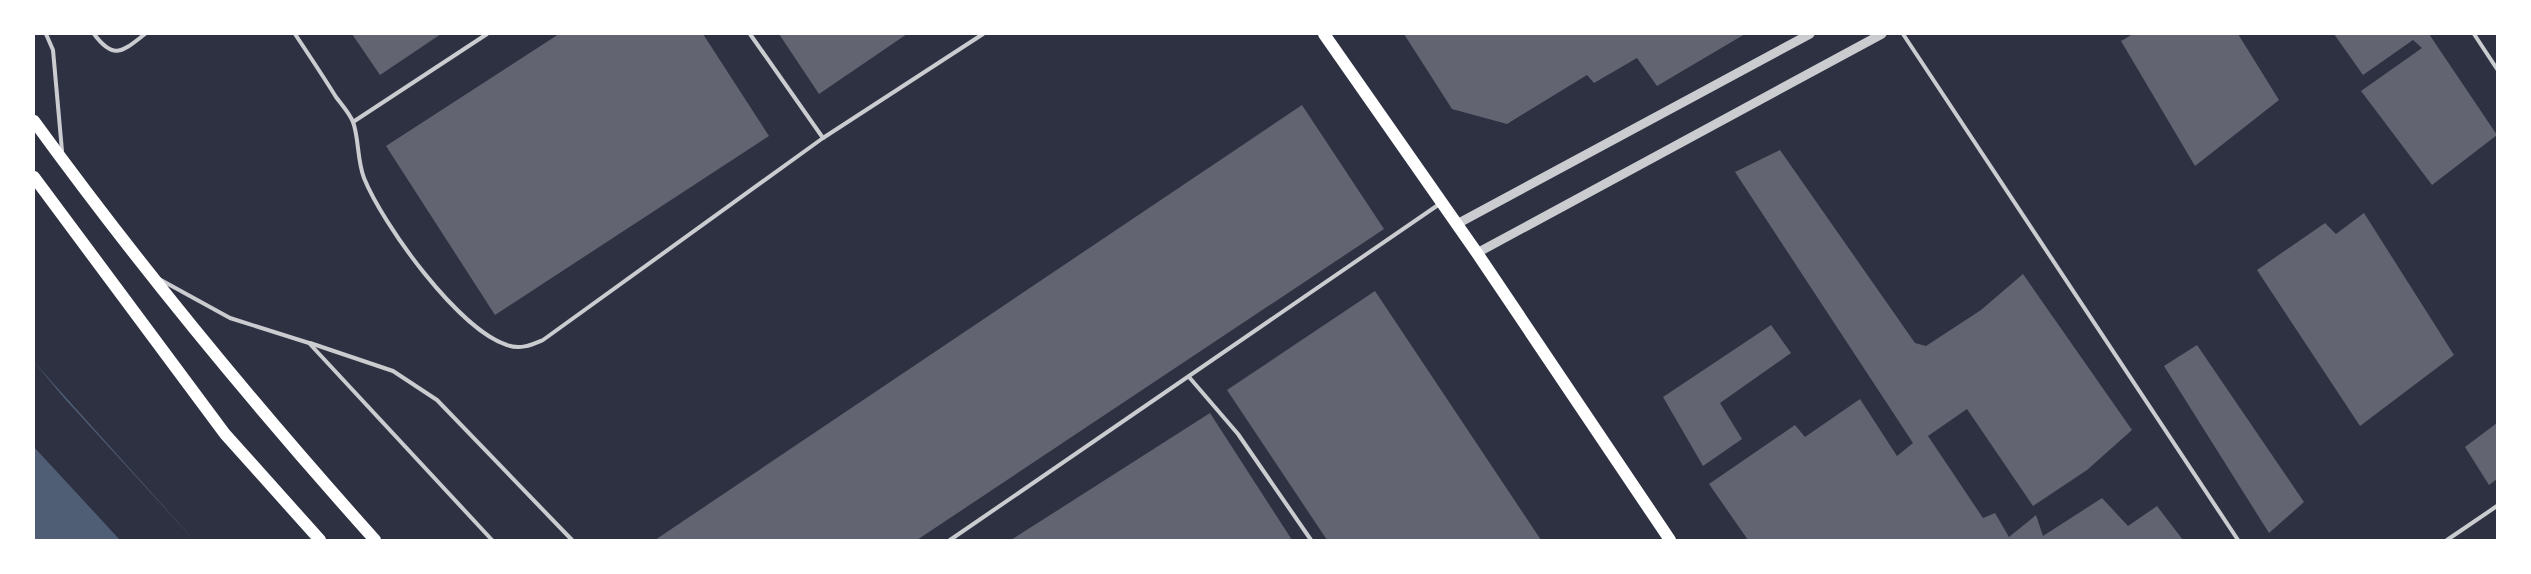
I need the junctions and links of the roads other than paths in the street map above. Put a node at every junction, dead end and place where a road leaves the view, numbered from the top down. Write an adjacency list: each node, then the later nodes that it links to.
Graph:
1 (46, 34): 17 (lane)
2 (94, 34): 3 (lane)
3 (146, 34)
4 (295, 34): 15 (lane)
5 (487, 34): 15 (lane)
6 (750, 34): 16 (lane)
7 (983, 34): 16 (lane)
8 (1324, 34): 19 (main road)
9 (1810, 34): 20 (street)
10 (1882, 34): 21 (street)
11 (1903, 34): 33 (lane)
12 (2474, 34): 13 (lane)
13 (2497, 69)
14 (34, 121): 17 (main road)
15 (353, 122): 16 (lane)
16 (823, 138)
17 (63, 160): 22 (main road)
18 (34, 177): 26 (main road)
19 (1442, 203): 20 (main road); 24 (lane)
20 (1457, 224): 21 (main road)
21 (1477, 253): 32 (main road)
22 (148, 272): 23 (lane); 27 (main road)
23 (309, 343): 28 (lane); 29 (lane)
24 (1189, 377): 30 (lane); 31 (lane)
25 (2497, 506): 34 (lane)
26 (320, 540)
27 (376, 540)
28 (492, 540)
29 (572, 540)
30 (950, 540)
31 (1311, 540)
32 (1670, 540)
33 (2238, 540)
34 (2447, 540)

